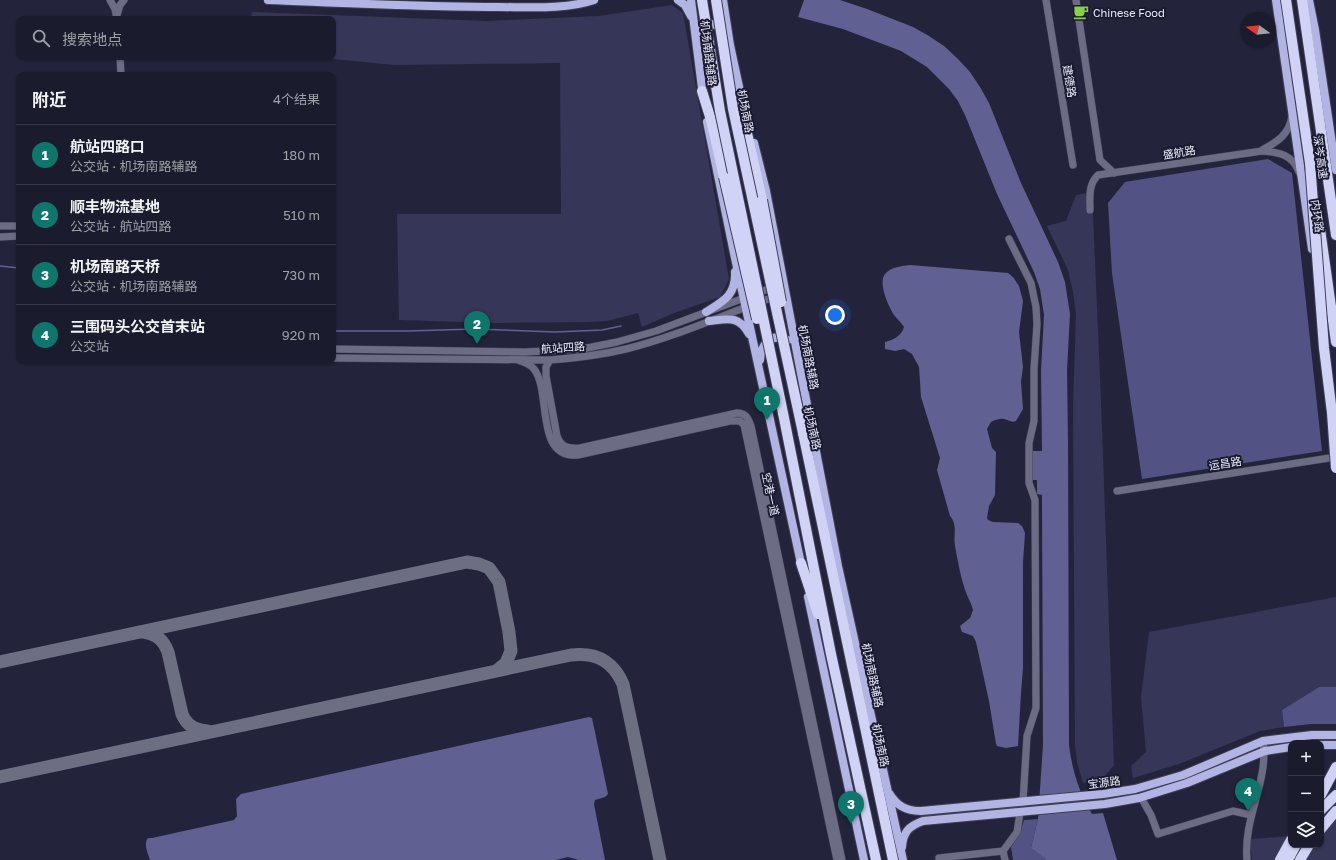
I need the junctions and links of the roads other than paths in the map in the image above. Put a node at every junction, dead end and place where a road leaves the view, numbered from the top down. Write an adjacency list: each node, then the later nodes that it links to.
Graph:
1 (110, 0): 19 (street)
2 (124, 0): 20 (street)
3 (268, 0): 18 (main road)
4 (336, 0): 18 (main road)
5 (594, 0): 18 (main road)
6 (678, 0): 21 (main road)
7 (691, 0): 21 (main road, 机场南路辅路)
8 (702, 0): 65 (highway, bridge)
9 (716, 0): 63 (highway, 机场南路, bridge)
10 (723, 0): 22 (main road, 机场南路辅路)
11 (730, 0): 22 (main road)
12 (1046, 0): 36 (street, 建德路)
13 (1076, 0): 38 (street)
14 (1276, 0): 29 (main road, 内环路)
15 (1286, 0): 35 (highway, 深岑高速)
16 (1302, 0): 32 (highway, 深岑高速)
17 (1309, 0): 30 (main road)
18 (327, 2)
19 (117, 16)
20 (117, 16)
21 (694, 25): 24 (main road, 机场南路辅路)
22 (726, 25): 23 (main road, 机场南路辅路)
23 (728, 34): 24 (main road); 28 (main road, 机场南路辅路)
24 (696, 42): 27 (main road, 机场南路辅路)
25 (120, 60): 26 (street)
26 (121, 72)
27 (702, 91): 48 (main road, 机场南路辅路); 65 (highway, bridge)
28 (742, 101): 49 (main road, 机场南路辅路); 63 (highway, bridge)
29 (1292, 112): 33 (street); 39 (main road, 内环路)
30 (1329, 122): 31 (street); 34 (main road)
31 (1336, 129)
32 (1324, 150): 40 (highway); 44 (highway, 深岑高速)
33 (1262, 151): 38 (street, 盛航路); 39 (street)
34 (1335, 153): 37 (main road)
35 (1310, 163): 55 (highway, 深岑高速, bridge); 67 (highway, bridge)
36 (1073, 165)
37 (1336, 170)
38 (1114, 173): 41 (street, 盛航路)
39 (1302, 178): 64 (main road, 内环路)
40 (1336, 203)
41 (1090, 210)
42 (0, 226): 43 (street)
43 (16, 226)
44 (1336, 235)
45 (16, 236): 46 (street)
46 (0, 237)
47 (1009, 239): 82 (street)
48 (735, 258): 51 (main road, 机场南路辅路); 53 (main road)
49 (784, 283): 50 (main road, 机场南路辅路); 51 (street, 航站四路)
50 (785, 293): 52 (street, 航站四路); 57 (main road, 机场南路辅路)
51 (744, 298): 52 (main road, 机场南路辅路); 53 (street, 航站四路)
52 (746, 307): 54 (street, 航站四路); 58 (main road, 机场南路辅路)
53 (706, 312): 56 (street, 航站四路)
54 (709, 321): 58 (main road); 61 (street, 航站四路)
55 (1336, 342)
56 (336, 349)
57 (796, 349): 62 (main road); 78 (main road, 机场南路辅路)
58 (756, 352): 62 (main road, 机场南路辅路)
59 (336, 358): 60 (street, 航站四路)
60 (518, 360): 61 (street, 航站四路); 97 (street, 空港一道)
61 (550, 360): 98 (street, 空港一道)
62 (762, 380): 69 (main road, 机场南路辅路)
63 (797, 410): 89 (highway, 机场南路, bridge)
64 (1336, 410)
65 (784, 413): 70 (highway)
66 (1336, 457): 68 (street, 运昌路)
67 (1336, 468)
68 (1117, 492)
69 (801, 563): 70 (highway); 99 (main road, 机场南路辅路)
70 (831, 654): 91 (highway)
71 (1336, 735): 72 (main road, 宝源路)
72 (1263, 741): 76 (street); 82 (main road, 宝源路)
73 (1324, 745): 74 (main road)
74 (1335, 745)
75 (1288, 747): 76 (main road, 宝源路)
76 (1265, 751): 81 (main road, 宝源路); 87 (street)
77 (1336, 767): 79 (highway)
78 (884, 779): 84 (main road, 宝源路); 104 (main road, 机场南路辅路)
79 (1324, 789)
80 (1336, 796): 83 (highway)
81 (1143, 797): 86 (main road, 宝源路); 87 (street)
82 (1027, 801): 84 (main road, 宝源路)
83 (1324, 807)
84 (921, 811): 88 (main road)
85 (1336, 811): 90 (highway)
86 (1020, 813): 88 (main road, 宝源路); 95 (street)
87 (1251, 815): 106 (street)
88 (924, 821): 104 (main road, 宝源路)
89 (885, 824): 102 (highway, 机场南路); 103 (highway)
90 (1324, 825)
91 (869, 828): 100 (highway); 101 (highway)
92 (1288, 845): 107 (highway)
93 (1294, 848): 108 (highway)
94 (1307, 848): 109 (highway)
95 (1003, 851): 96 (street); 105 (street)
96 (939, 858)
97 (837, 860)
98 (842, 860)
99 (864, 860)
100 (872, 860)
101 (876, 860)
102 (893, 860)
103 (897, 860)
104 (903, 860)
105 (1005, 860)
106 (1247, 860)
107 (1280, 860)
108 (1288, 860)
109 (1300, 860)

